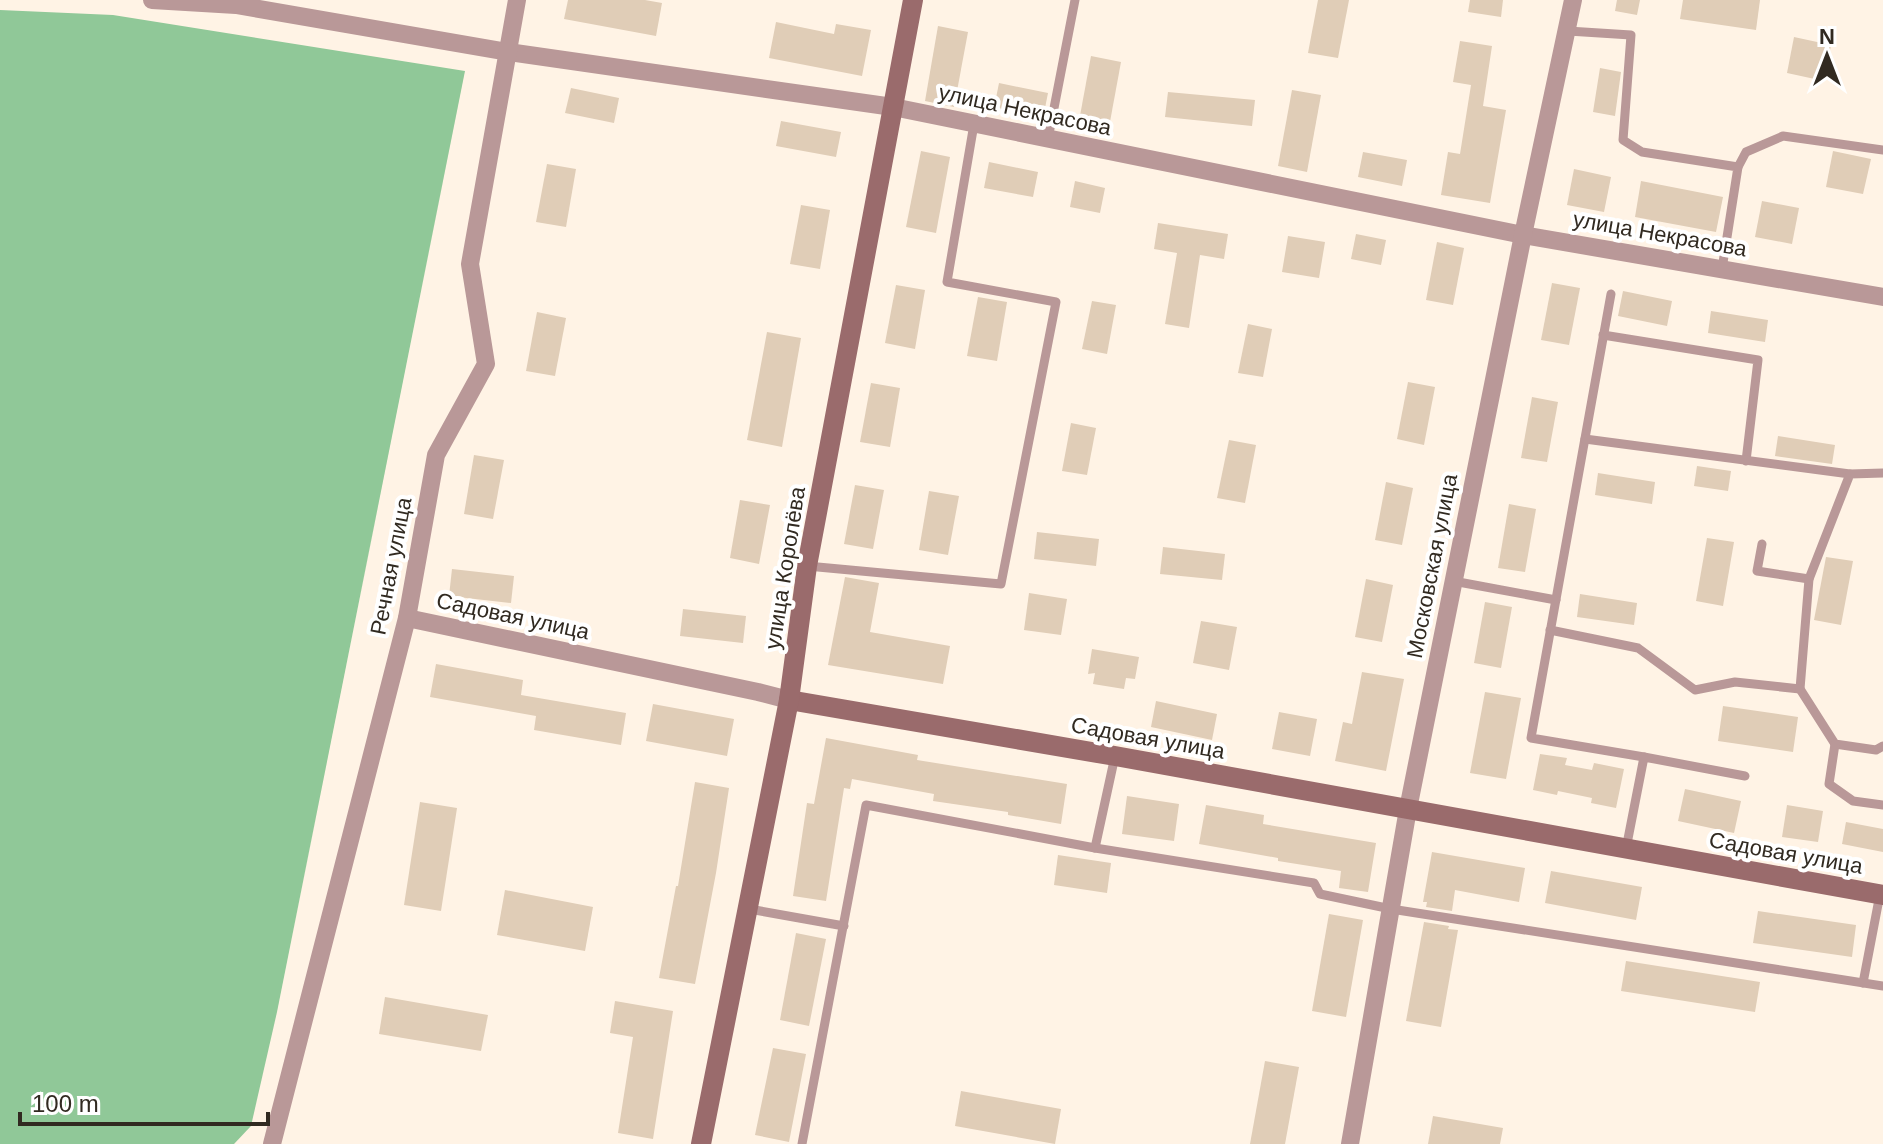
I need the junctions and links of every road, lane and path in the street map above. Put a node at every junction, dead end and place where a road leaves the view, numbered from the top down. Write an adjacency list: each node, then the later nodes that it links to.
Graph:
1 (152, 0): 7 (street, улица Некрасова)
2 (517, 0): 7 (street, Речная улица)
3 (913, 0): 8 (street, улица Королёва)
4 (1075, 0): 10 (lane)
5 (1573, 0): 6 (street, Московская улица)
6 (1568, 31): 12 (lane); 13 (street, Московская улица)
7 (508, 52): 8 (street, улица Некрасова); 27 (street, Речная улица)
8 (893, 107): 9 (street, улица Некрасова); 23 (street, улица Королёва)
9 (974, 124): 10 (street, улица Некрасова); 23 (lane)
10 (1048, 139): 13 (street, улица Некрасова)
11 (1883, 150): 12 (lane)
12 (1738, 167): 14 (lane)
13 (1523, 235): 14 (street, улица Некрасова); 25 (street, Московская улица)
14 (1722, 269): 16 (street, улица Некрасова)
15 (1611, 294): 17 (lane)
16 (1883, 297)
17 (1603, 335): 18 (lane); 19 (lane)
18 (1585, 439): 19 (lane); 26 (lane)
19 (1746, 461): 21 (lane)
20 (1883, 473): 21 (lane)
21 (1850, 474): 24 (lane)
22 (1762, 544): 24 (lane)
23 (807, 566): 30 (street, улица Королёва)
24 (1809, 579): 29 (lane)
25 (1453, 581): 26 (lane); 37 (street, Московская улица)
26 (1556, 600): 28 (lane)
27 (407, 618): 30 (street, Садовая улица); 46 (street, Речная улица)
28 (1550, 630): 29 (lane); 34 (lane)
29 (1800, 689): 31 (lane)
30 (789, 700): 33 (street, Садовая улица); 41 (street, улица Королёва)
31 (1835, 744): 32 (lane); 36 (lane)
32 (1883, 746)
33 (1115, 756): 37 (street, Садовая улица); 38 (lane)
34 (1644, 757): 35 (lane); 39 (lane)
35 (1745, 776)
36 (1883, 805)
37 (1408, 809): 39 (street, Садовая улица); 42 (street, Московская улица)
38 (1095, 848): 42 (lane); 43 (lane)
39 (1626, 849): 40 (street, Садовая улица)
40 (1882, 895): 44 (lane)
41 (747, 908): 43 (lane); 47 (street, улица Королёва)
42 (1391, 909): 44 (lane); 49 (street, Московская улица)
43 (844, 926): 48 (lane)
44 (1863, 983): 45 (lane)
45 (1883, 986)
46 (272, 1144)
47 (701, 1144)
48 (802, 1144)
49 (1350, 1144)

